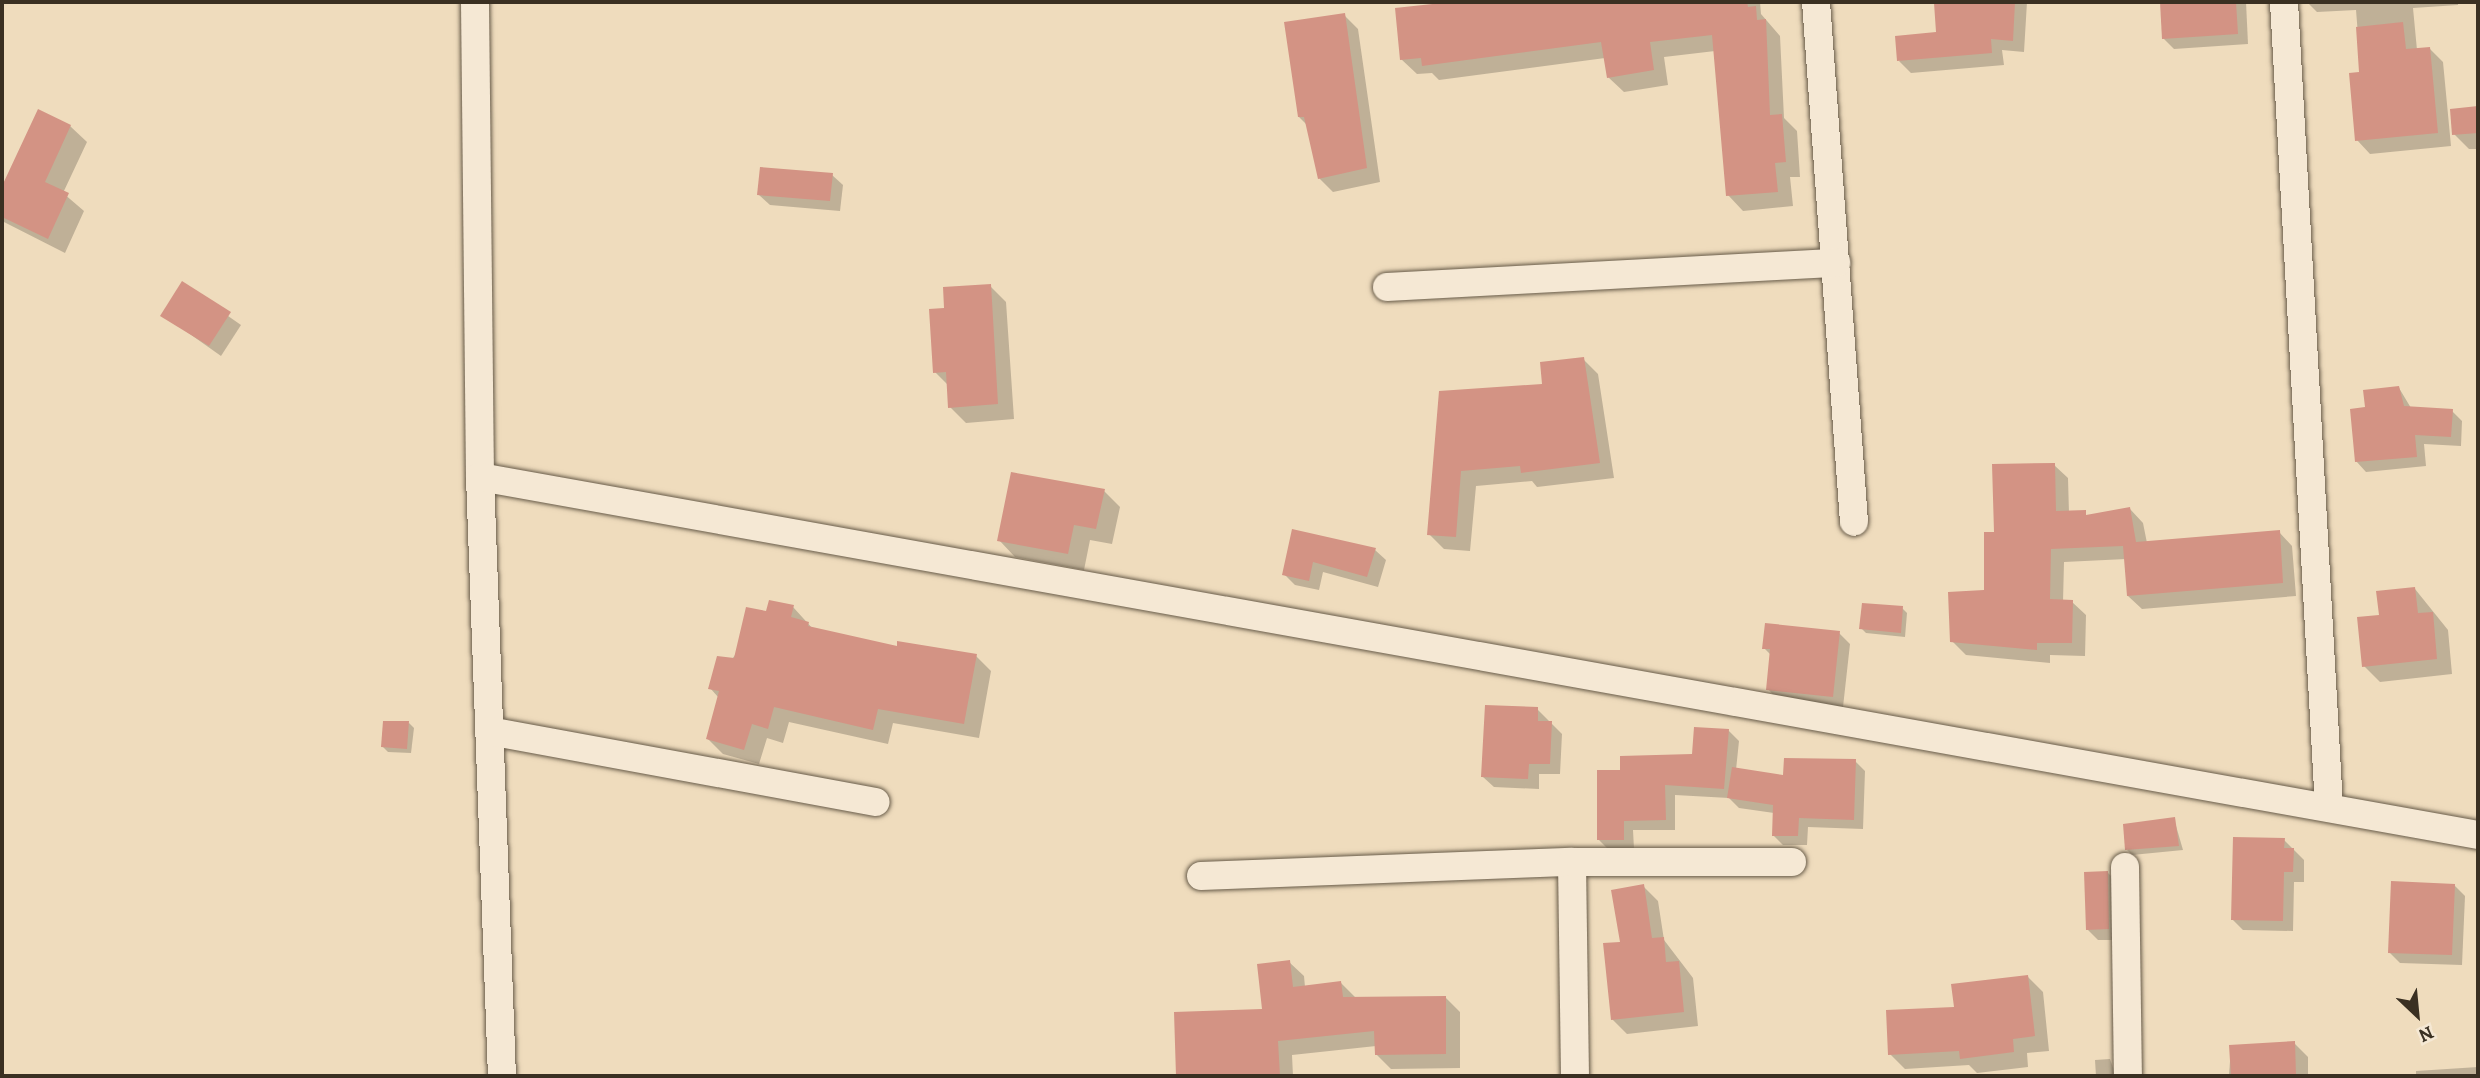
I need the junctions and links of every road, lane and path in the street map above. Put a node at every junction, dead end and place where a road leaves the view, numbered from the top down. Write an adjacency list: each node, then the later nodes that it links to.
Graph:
1 (475, 2): 6 (street)
2 (1816, 2): 4 (street)
3 (2284, 2): 10 (street)
4 (1836, 263): 5 (street); 7 (street)
5 (1387, 287)
6 (480, 477): 8 (street); 10 (street)
7 (1854, 522)
8 (489, 731): 9 (street); 16 (street)
9 (876, 802)
10 (2329, 806): 11 (street)
11 (2478, 835)
12 (1572, 862): 13 (street); 15 (street); 17 (street)
13 (1792, 862)
14 (2124, 867): 18 (street)
15 (1201, 876)
16 (502, 1076)
17 (1575, 1076)
18 (2128, 1076)

